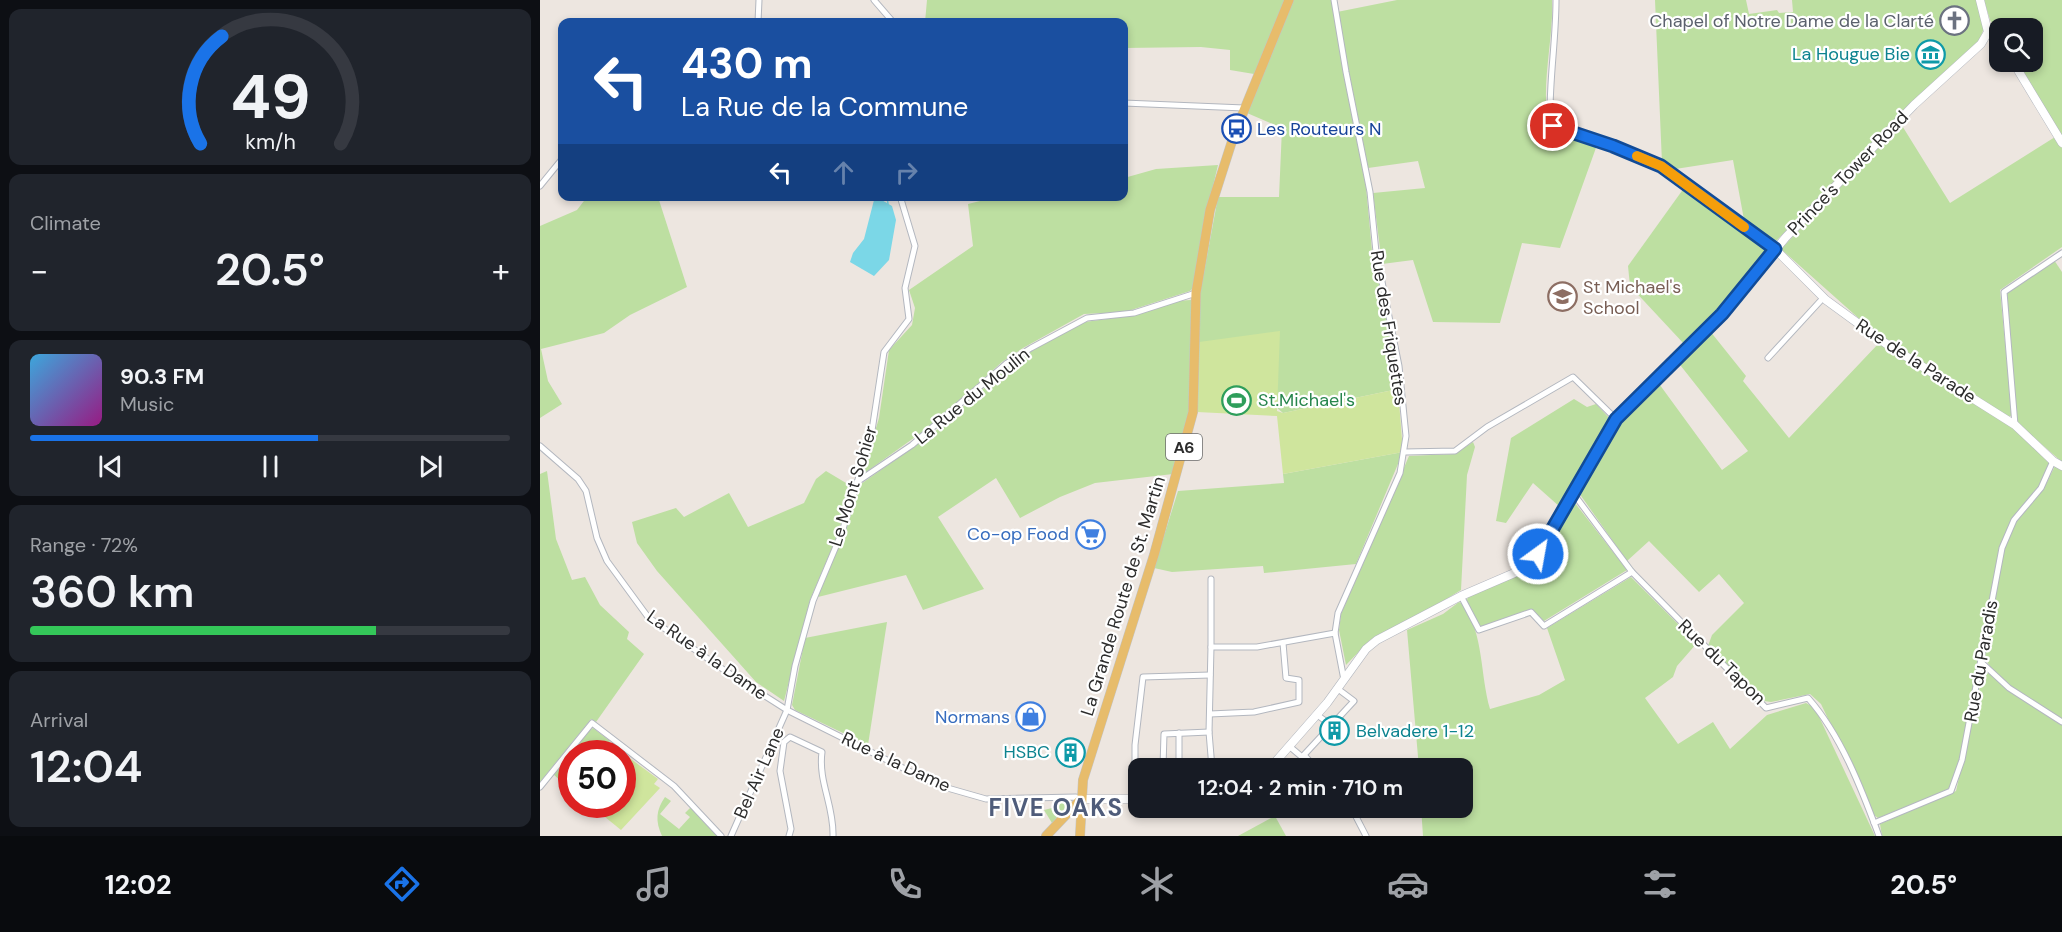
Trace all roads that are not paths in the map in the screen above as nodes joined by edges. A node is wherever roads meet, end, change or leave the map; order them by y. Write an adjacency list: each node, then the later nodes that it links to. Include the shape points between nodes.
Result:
1 (759, 0): 7 (street)
2 (874, 0): 8 (street)
3 (1289, 0): 12 (main road, A6)
4 (1334, 0): 25 (street, Rue des Friquettes, via 1399,366)
5 (1556, 0): 17 (street, via 1549,83 1551,123 1661,166)
6 (1980, 0): 9 (main road)
7 (758, 18)
8 (890, 18)
9 (1988, 32): 17 (main road, Prince's Tower Road, via 1982,44 1914,105)
10 (2019, 72): 13 (main road)
11 (1128, 103): 12 (street)
12 (1244, 108): 19 (main road, A6, via 1210,210)
13 (2062, 143)
14 (558, 164): 15 (street)
15 (540, 186)
16 (902, 201): 28 (street, Le Mont Sohier, via 915,246 905,288 909,319 884,352 871,437)
17 (1775, 249): 20 (main road, Rue de la Parade); 22 (main road, Prince's Tower Road, via 1722,314)
18 (2062, 253): 23 (street, via 2004,292)
19 (1196, 293): 28 (street, La Rue du Moulin, via 1134,313 1087,318 1031,348 1007,363 912,445); 54 (main road, La Grande Route de St. Martin / A6, via 1191,422 1083,780)
20 (1824, 297): 21 (street); 23 (main road, Rue de la Parade, via 1885,343)
21 (1768, 358)
22 (1616, 419): 25 (street, via 1573,377 1487,427 1455,451); 29 (main road, Prince's Tower Road)
23 (2015, 425): 26 (main road, Rue de la Parade)
24 (540, 446): 40 (street, La Rue à la Dame, via 586,491 597,538 608,561 648,617)
25 (1405, 452): 33 (street, Rue des Friquettes, via 1400,472 1338,613)
26 (2054, 461): 27 (main road, Rue de la Parade); 36 (street, Rue du Paradis, via 2041,488 2014,520 2001,548)
27 (2062, 466)
28 (856, 483): 40 (street, Le Mont Sohier, via 842,532 806,622)
29 (1573, 493): 30 (street, Rue du Tapon); 32 (main road, Prince's Tower Road, via 1546,541 1528,563 1504,579)
30 (1632, 572): 32 (street, via 1544,626 1531,612 1479,630); 59 (street, Rue du Tapon, via 1766,708 1808,698 1848,764)
31 (1211, 579): 35 (street)
32 (1461, 596): 38 (main road, Prince's Tower Road, via 1377,640 1366,649)
33 (1335, 633): 34 (street); 38 (street, Rue des Friquettes)
34 (1283, 643): 35 (street); 41 (street, via 1286,678 1299,680 1299,702 1254,712)
35 (1211, 647): 37 (street)
36 (1982, 663): 43 (street, via 2009,688); 59 (street, Rue du Paradis, via 1962,760 1951,791)
37 (1210, 675): 41 (street); 49 (street, via 1143,676)
38 (1344, 682): 39 (main road, Prince's Tower Road)
39 (1338, 689): 44 (street, via 1354,701); 47 (main road, Prince's Tower Road)
40 (788, 710): 54 (street, Rue à la Dame, via 937,785 986,799); 61 (street, Bel Air Lane)
41 (1210, 714): 45 (street)
42 (1320, 717): 44 (street)
43 (2062, 722)
44 (1331, 725): 48 (street)
45 (1209, 732): 46 (street); 50 (street)
46 (1179, 733): 46 (street, via 1179,767 1163,767 1164,734)
47 (1289, 746): 48 (street, via 1302,757); 51 (main road, Prince's Tower Road)
48 (1304, 754): 52 (street)
49 (1135, 758)
50 (1211, 758)
51 (1279, 758)
52 (1307, 758)
53 (540, 787): 60 (street, via 592,723 674,786)
54 (1081, 799): 55 (main road); 56 (main road); 57 (main road, A6)
55 (1128, 799)
56 (1066, 814): 57 (main road, via 1072,811); 64 (main road)
57 (1080, 818): 65 (main road, A6)
58 (1357, 818): 66 (street)
59 (1874, 823): 67 (street, Rue du Tapon)
60 (721, 836)
61 (731, 836)
62 (789, 836): 63 (street, via 780,771 784,742 790,737 822,752 822,775 834,816)
63 (832, 836)
64 (1046, 836)
65 (1080, 836)
66 (1366, 836)
67 (1879, 836)

